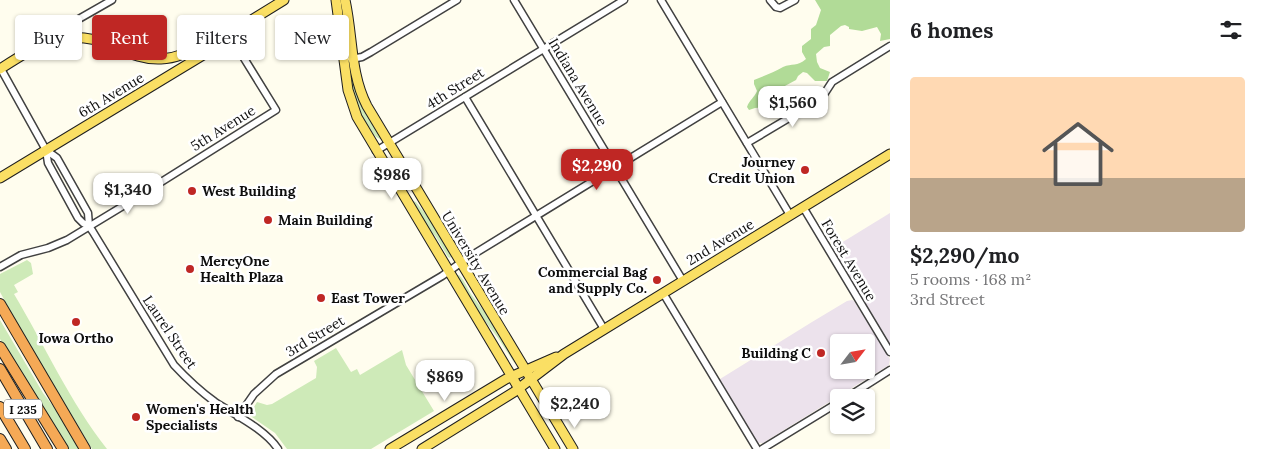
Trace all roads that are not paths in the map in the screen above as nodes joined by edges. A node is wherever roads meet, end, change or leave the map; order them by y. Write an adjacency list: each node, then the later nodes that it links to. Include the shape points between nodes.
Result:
1 (112, 0): 14 (street)
2 (284, 0): 11 (main road, 6th Avenue)
3 (336, 0): 12 (main road, University Avenue)
4 (345, 0): 13 (main road, University Avenue)
5 (457, 0): 19 (street, via 372,52)
6 (514, 0): 17 (street, Indiana Avenue)
7 (624, 0): 17 (street, 4th Street)
8 (661, 0): 27 (street)
9 (795, 0): 10 (street, via 780,8)
10 (771, 2)
11 (260, 15)
12 (339, 15)
13 (346, 15)
14 (82, 18)
15 (82, 38): 18 (main road, via 91,38 139,57 161,59)
16 (890, 46): 29 (street, via 832,82 821,99)
17 (544, 49): 26 (street, 4th Street); 33 (street, Indiana Avenue)
18 (177, 56)
19 (349, 59)
20 (15, 60): 25 (main road)
21 (195, 60): 30 (main road, 6th Avenue)
22 (245, 60): 38 (street, 5th Avenue, via 276,110)
23 (348, 60): 28 (main road, University Avenue, via 362,94)
24 (348, 60): 31 (main road, University Avenue, via 348,90 353,108)
25 (0, 69): 30 (street, Laurel Street)
26 (466, 97): 28 (street, 4th Street); 36 (street)
27 (722, 102): 29 (street); 33 (street, 3rd Street)
28 (389, 143): 31 (street, 4th Street); 39 (main road, University Avenue)
29 (747, 143): 37 (street)
30 (46, 150): 34 (main road, 6th Avenue); 38 (street, Laurel Street, via 48,163 78,218); 38 (street, Laurel Street, via 57,158 88,213)
31 (376, 150): 41 (main road, University Avenue)
32 (890, 154): 35 (main road, 2nd Avenue)
33 (615, 168): 36 (street, 3rd Street); 42 (street, Indiana Avenue)
34 (0, 178)
35 (803, 207): 37 (main road, 2nd Avenue); 47 (street, Forest Avenue)
36 (536, 215): 39 (street, 3rd Street); 45 (street)
37 (790, 215): 42 (main road, 2nd Avenue)
38 (89, 226): 40 (street, 5th Avenue, via 61,243 21,256); 58 (street, Laurel Street, via 174,365 204,394)
39 (461, 263): 41 (street, 3rd Street); 50 (main road, University Avenue)
40 (0, 267)
41 (449, 272): 52 (main road, University Avenue); 58 (street, 3rd Street, via 276,374 254,394)
42 (683, 281): 43 (main road, 2nd Avenue)
43 (662, 293): 45 (main road, 2nd Avenue); 71 (street)
44 (0, 304): 65 (highway)
45 (604, 329): 48 (main road, 2nd Avenue)
46 (0, 347): 64 (highway)
47 (890, 352)
48 (564, 354): 50 (main road, 2nd Avenue); 53 (main road, 2nd Avenue)
49 (0, 369): 63 (highway, I 235)
50 (525, 370): 52 (main road, 2nd Avenue); 53 (main road, University Avenue)
51 (890, 370): 55 (street)
52 (511, 377): 54 (main road, University Avenue); 60 (main road, 2nd Avenue)
53 (531, 380): 54 (main road, 2nd Avenue); 70 (main road, University Avenue)
54 (518, 388): 68 (main road, 2nd Avenue); 69 (main road, University Avenue)
55 (860, 389)
56 (0, 407): 62 (highway, I 235)
57 (830, 407): 72 (street)
58 (238, 417): 66 (street, Laurel Street, via 269,438)
59 (0, 439): 61 (highway)
60 (403, 442): 67 (main road, 2nd Avenue); 68 (main road)
61 (6, 449)
62 (25, 449)
63 (47, 449)
64 (63, 449)
65 (86, 449)
66 (278, 449)
67 (390, 449)
68 (422, 449)
69 (555, 449)
70 (572, 449)
71 (757, 449)
72 (762, 449)

